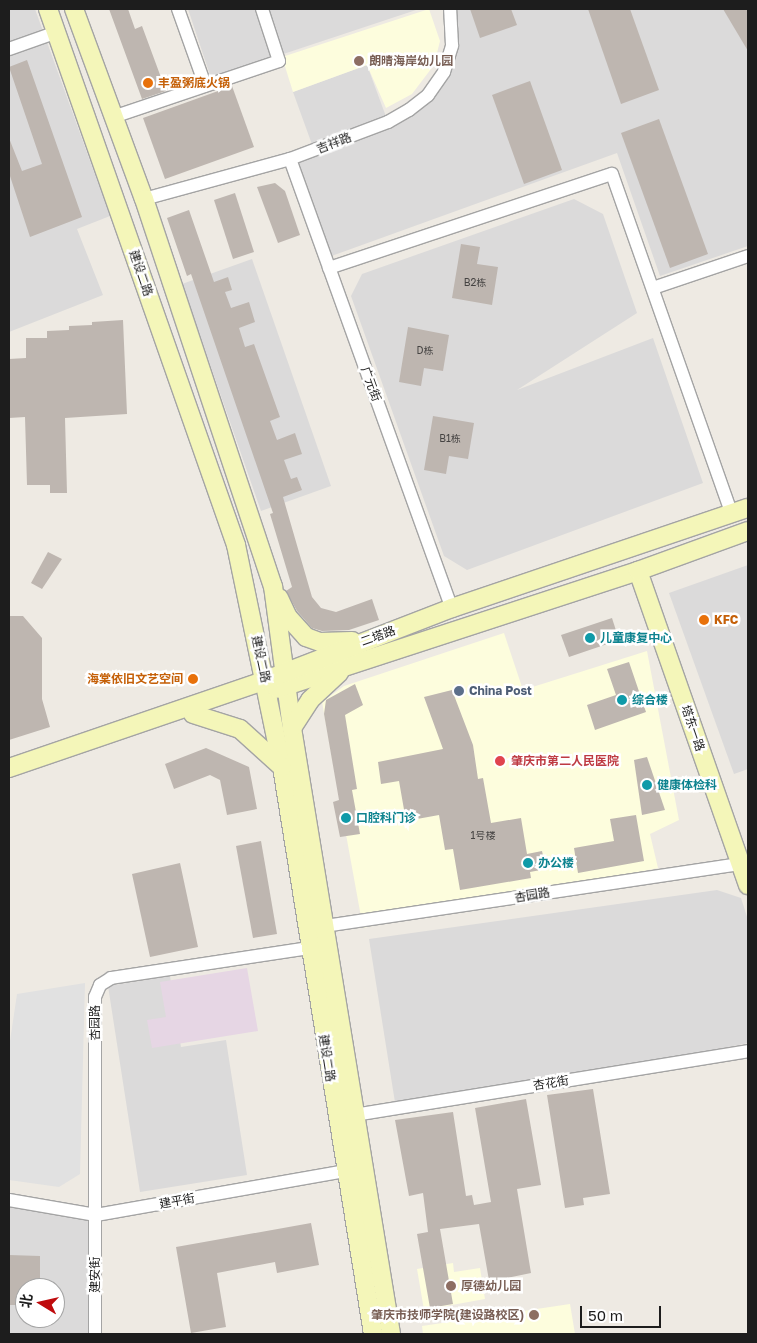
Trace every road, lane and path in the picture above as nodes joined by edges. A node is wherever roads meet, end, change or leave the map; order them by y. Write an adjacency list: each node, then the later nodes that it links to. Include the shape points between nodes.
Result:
1 (48, 9): 6 (main road, 建设二路)
2 (74, 9): 9 (main road, 建设二路)
3 (178, 9): 8 (street)
4 (262, 9): 8 (street, via 279,61)
5 (450, 9): 10 (street, 吉祥路, via 452,45 444,72 428,95 388,122)
6 (57, 32): 7 (street); 19 (main road, 建设二路)
7 (9, 49)
8 (205, 85): 9 (street)
9 (114, 117): 11 (main road, 建设二路)
10 (290, 159): 11 (street, 吉祥路); 13 (street, 广元街)
11 (144, 199): 18 (main road, 建设二路)
12 (748, 256): 14 (street)
13 (329, 268): 14 (street, via 612,174); 22 (street, 广元街)
14 (653, 288): 16 (street)
15 (748, 508): 16 (main road, 二塔路)
16 (732, 514): 22 (main road, 二塔路)
17 (748, 532): 20 (main road, 二塔路)
18 (257, 541): 19 (main road, via 244,548); 21 (main road, 建设二路)
19 (236, 545): 26 (main road, 建设二路)
20 (644, 569): 24 (main road, 二塔路); 31 (main road, 塔东一路)
21 (273, 586): 23 (main road, via 288,617 306,637 320,642); 25 (main road, 建设二路)
22 (452, 608): 23 (main road, 二塔路)
23 (364, 641): 25 (main road, 二塔路)
24 (345, 668): 25 (main road, 二塔路); 28 (main road, via 310,700)
25 (286, 678): 26 (main road); 28 (main road, 建设二路)
26 (267, 686): 27 (main road); 29 (main road, 建设二路); 30 (main road)
27 (193, 714): 29 (main road, via 240,729); 30 (main road)
28 (292, 728): 33 (main road, 建设二路)
29 (282, 767): 34 (main road, 建设二路)
30 (9, 774)
31 (746, 862): 32 (main road, 塔东一路); 33 (street, 杏园路)
32 (748, 885)
33 (325, 926): 36 (main road, 建设二路)
34 (310, 948): 37 (main road, 建设二路); 39 (street, 杏园路, via 111,978 100,985 95,997)
35 (748, 1051): 36 (street, 杏花街)
36 (354, 1115): 42 (main road, 建设二路)
37 (346, 1171): 39 (street, 建平街); 41 (main road, 建设二路)
38 (9, 1200): 39 (street, 建平街)
39 (96, 1215): 40 (street, 建安街)
40 (95, 1334)
41 (373, 1334)
42 (391, 1334)

